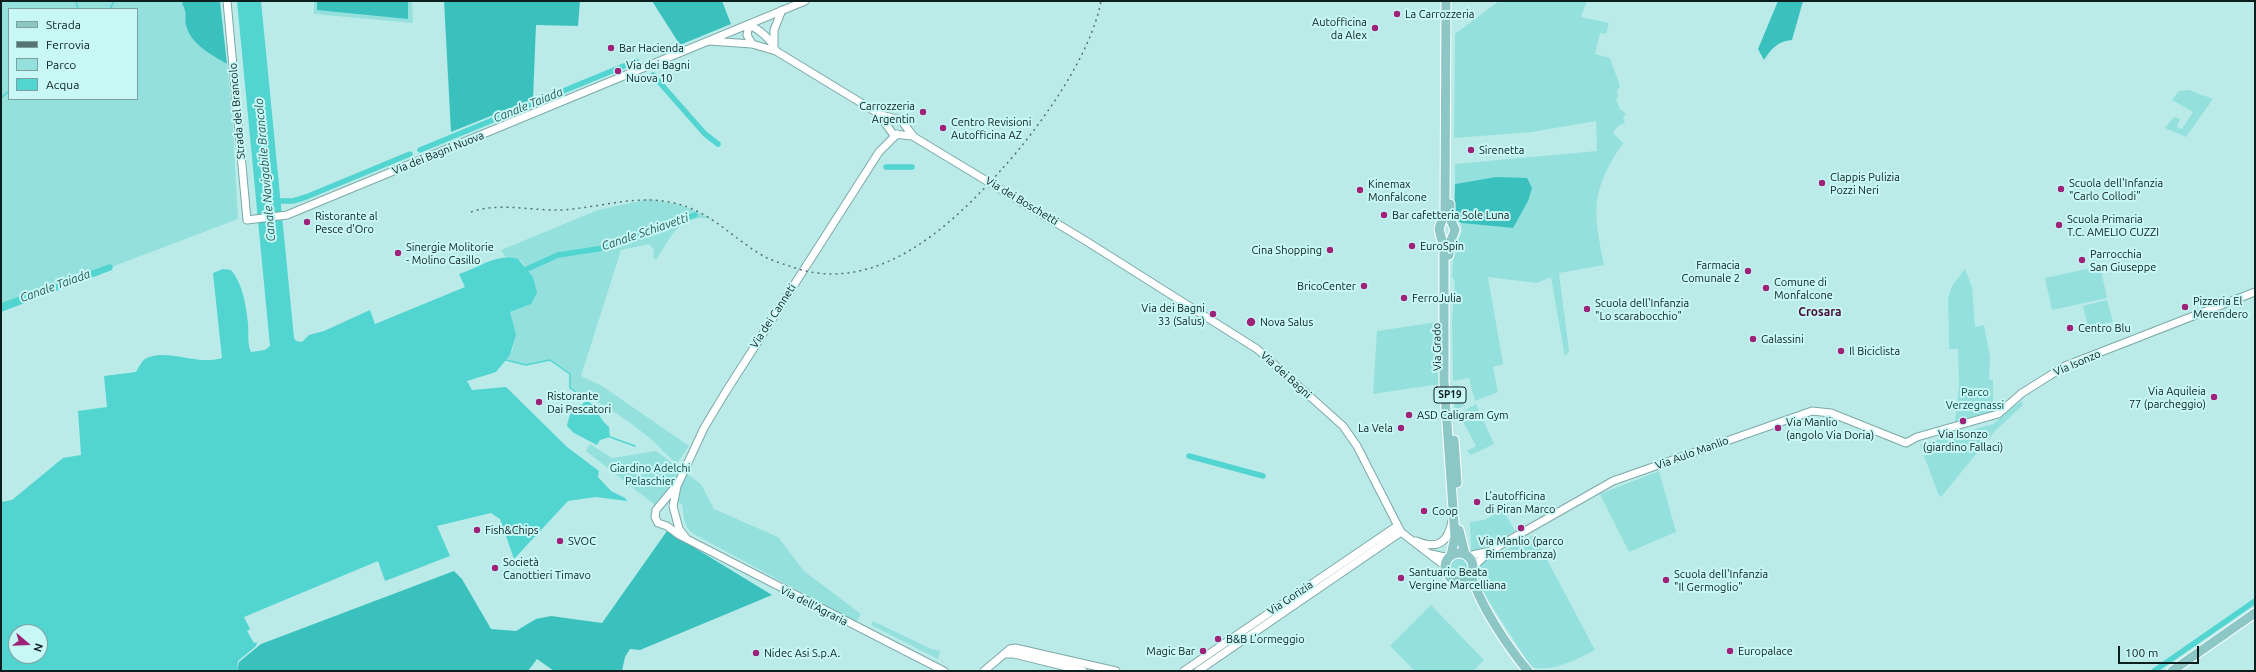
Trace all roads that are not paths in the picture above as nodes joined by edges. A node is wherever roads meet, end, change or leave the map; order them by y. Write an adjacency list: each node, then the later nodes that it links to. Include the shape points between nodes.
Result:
1 (227, 1): 15 (street, Strada del Brancolo)
2 (805, 1): 5 (street, Via dei Bagni Nuova)
3 (1446, 1): 17 (main road, Via Grado / SP19, via 1445,211)
4 (1452, 1): 16 (main road, Via Grado / SP19)
5 (782, 10): 6 (street, Via dei Bagni Nuova); 9 (street, via 774,30)
6 (748, 24): 7 (street, Via dei Bagni Nuova); 8 (street, via 747,35); 9 (street, Via dei Boschetti)
7 (709, 41): 8 (street, Via dei Boschetti); 15 (street, Via dei Bagni Nuova, via 288,215)
8 (752, 44): 9 (street, Via dei Boschetti)
9 (775, 48): 10 (street, Via dei Boschetti, via 877,113)
10 (890, 125): 11 (street, Via dei Boschetti, via 901,120); 12 (street, Via dei Boschetti); 14 (street, Via dei Canneti)
11 (904, 126): 12 (street, Via dei Canneti); 13 (street, Via dei Boschetti)
12 (898, 134): 13 (street, Via dei Boschetti); 14 (street, Via dei Canneti)
13 (914, 137): 20 (street, Via dei Boschetti)
14 (879, 152): 23 (street, Via dei Canneti, via 725,393 704,428)
15 (246, 220)
16 (1452, 223): 17 (main road); 18 (main road, Via Grado / SP19, via 1455,228)
17 (1442, 224): 19 (main road, Via Grado / SP19, via 1439,229)
18 (1453, 235): 19 (main road, via 1446,238); 32 (main road, Via Grado / SP19, via 1448,275 1449,369 1459,535)
19 (1442, 236): 26 (main road, Via Grado / SP19, via 1444,381)
20 (1130, 268): 28 (street, Via dei Bagni, via 1248,342 1343,426 1357,446)
21 (2255, 292): 22 (street, Via Isonzo, via 2065,366 2022,393 1998,414 1917,437)
22 (1906, 443): 31 (street, Via Aulo Manlio, via 1831,413 1812,411 1613,481)
23 (677, 486): 24 (street, Via dei Canneti); 25 (street, Via dei Canneti)
24 (662, 504): 25 (street); 27 (street, Via dell'Agraria, via 656,510 655,517 658,523)
25 (675, 511): 27 (street, via 672,524); 30 (street, via 679,529)
26 (1453, 514): 29 (street, via 1448,536 1440,544 1426,544); 33 (main road, Via Grado / SP19, via 1454,541)
27 (667, 526): 30 (street, Via dell'Agraria)
28 (1399, 529): 29 (street); 43 (street, Via Gorizia); 44 (street, Via Gorizia)
29 (1408, 537): 33 (street, via 1429,553)
30 (686, 538): 39 (street, Via dell'Agraria)
31 (1490, 551): 32 (street, Via Aulo Manlio); 34 (street, Via Aulo Manlio)
32 (1466, 555): 33 (main road, via 1458,553); 34 (main road)
33 (1448, 560): 35 (main road, via 1450,577)
34 (1472, 570): 35 (main road); 36 (main road)
35 (1461, 581): 36 (main road)
36 (1476, 592): 45 (main road)
37 (2255, 613): 46 (main road)
38 (1004, 654): 40 (street); 41 (street, via 1014,654); 42 (street, via 1010,649 1024,649)
39 (944, 671)
40 (984, 671)
41 (1083, 671)
42 (1116, 671)
43 (1184, 671)
44 (1198, 671)
45 (1528, 671)
46 (2172, 671)

